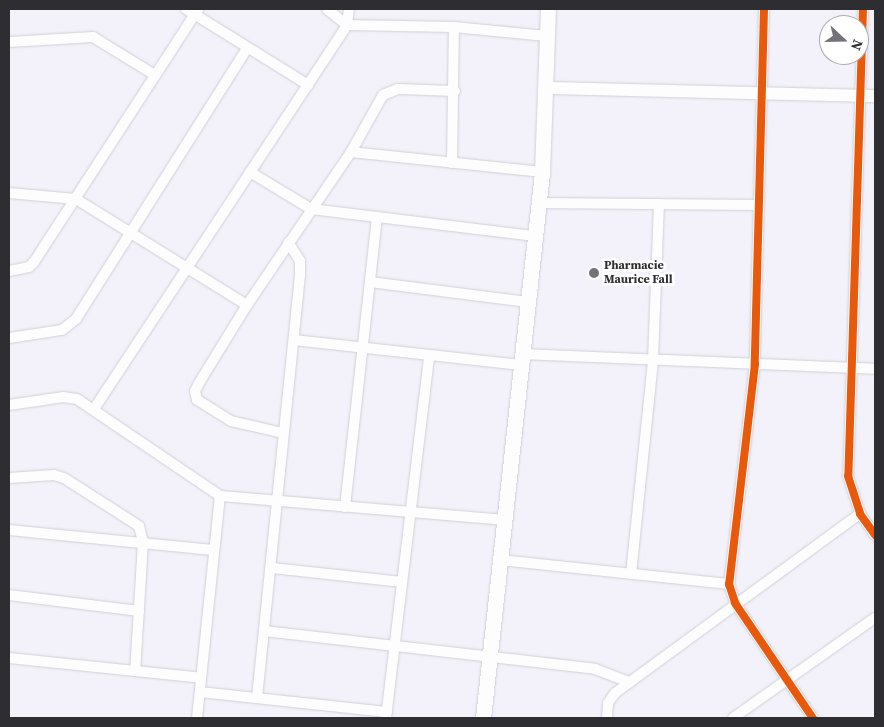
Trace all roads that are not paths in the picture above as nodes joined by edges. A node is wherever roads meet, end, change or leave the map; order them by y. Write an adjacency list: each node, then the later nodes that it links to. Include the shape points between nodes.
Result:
1 (327, 9): 7 (street)
2 (349, 9): 7 (street)
3 (548, 9): 9 (main road)
4 (764, 9): 16 (street)
5 (863, 9): 17 (street)
6 (193, 11): 11 (street); 12 (street)
7 (347, 25): 8 (street); 13 (street)
8 (454, 28): 9 (street); 15 (street)
9 (546, 36): 14 (main road)
10 (9, 42): 12 (street, via 94,37)
11 (247, 49): 13 (street); 30 (street)
12 (155, 74): 24 (street)
13 (308, 85): 21 (street)
14 (546, 88): 16 (street); 22 (main road)
15 (455, 91): 19 (street, via 390,90 383,94); 20 (street)
16 (762, 93): 17 (street); 27 (street)
17 (862, 96): 18 (street); 45 (street)
18 (875, 96)
19 (351, 152): 20 (street); 28 (street)
20 (452, 163): 22 (street)
21 (250, 172): 28 (street); 33 (street)
22 (542, 172): 25 (main road)
23 (9, 193): 24 (street)
24 (76, 199): 30 (street); 34 (street, via 34,262 29,267)
25 (538, 203): 26 (street); 31 (main road)
26 (660, 204): 27 (street); 43 (street)
27 (759, 205): 44 (street)
28 (311, 209): 29 (street); 32 (street)
29 (377, 217): 31 (street); 35 (street)
30 (128, 233): 33 (street); 38 (street, via 68,327)
31 (535, 236): 36 (main road)
32 (288, 242): 37 (street); 39 (street, via 300,261)
33 (186, 269): 37 (street); 48 (street)
34 (9, 271)
35 (370, 282): 36 (street); 40 (street)
36 (528, 302): 42 (main road)
37 (247, 304): 49 (street, via 199,383 195,391 197,400 243,426)
38 (9, 338)
39 (294, 340): 40 (street); 49 (street)
40 (362, 348): 41 (street); 53 (street)
41 (429, 356): 42 (street); 54 (street)
42 (521, 360): 43 (street); 56 (main road)
43 (653, 360): 44 (street); 63 (street)
44 (755, 364): 45 (street); 65 (street)
45 (851, 369): 46 (street); 55 (street, via 848,476)
46 (875, 369)
47 (9, 405): 48 (street, via 70,397)
48 (94, 410): 51 (street)
49 (283, 433): 52 (street)
50 (9, 478): 59 (street, via 54,475 64,478 136,522)
51 (220, 496): 52 (street); 60 (street)
52 (278, 501): 53 (street); 62 (street)
53 (344, 507): 54 (street)
54 (410, 512): 56 (street); 64 (street)
55 (860, 514): 58 (street); 67 (street)
56 (504, 520): 61 (main road)
57 (9, 530): 59 (street)
58 (875, 535)
59 (144, 542): 60 (street); 68 (street)
60 (213, 550): 75 (street)
61 (500, 560): 63 (street); 73 (main road)
62 (272, 568): 64 (street); 70 (street)
63 (631, 574): 65 (street)
64 (402, 582): 71 (street)
65 (729, 584): 67 (street)
66 (9, 595): 68 (street)
67 (735, 603): 76 (street); 77 (street)
68 (139, 611): 74 (street)
69 (875, 618): 76 (street)
70 (264, 631): 71 (street); 79 (street)
71 (394, 646): 73 (street); 80 (street)
72 (9, 658): 74 (street)
73 (489, 658): 77 (street, via 605,671); 82 (main road)
74 (135, 671): 75 (street)
75 (201, 678): 78 (street)
76 (786, 680): 84 (street); 85 (street)
77 (630, 682): 83 (street, via 611,697)
78 (200, 692): 79 (street); 81 (street)
79 (257, 698): 80 (street)
80 (386, 715)
81 (197, 718)
82 (483, 718)
83 (606, 718)
84 (733, 718)
85 (812, 718)

